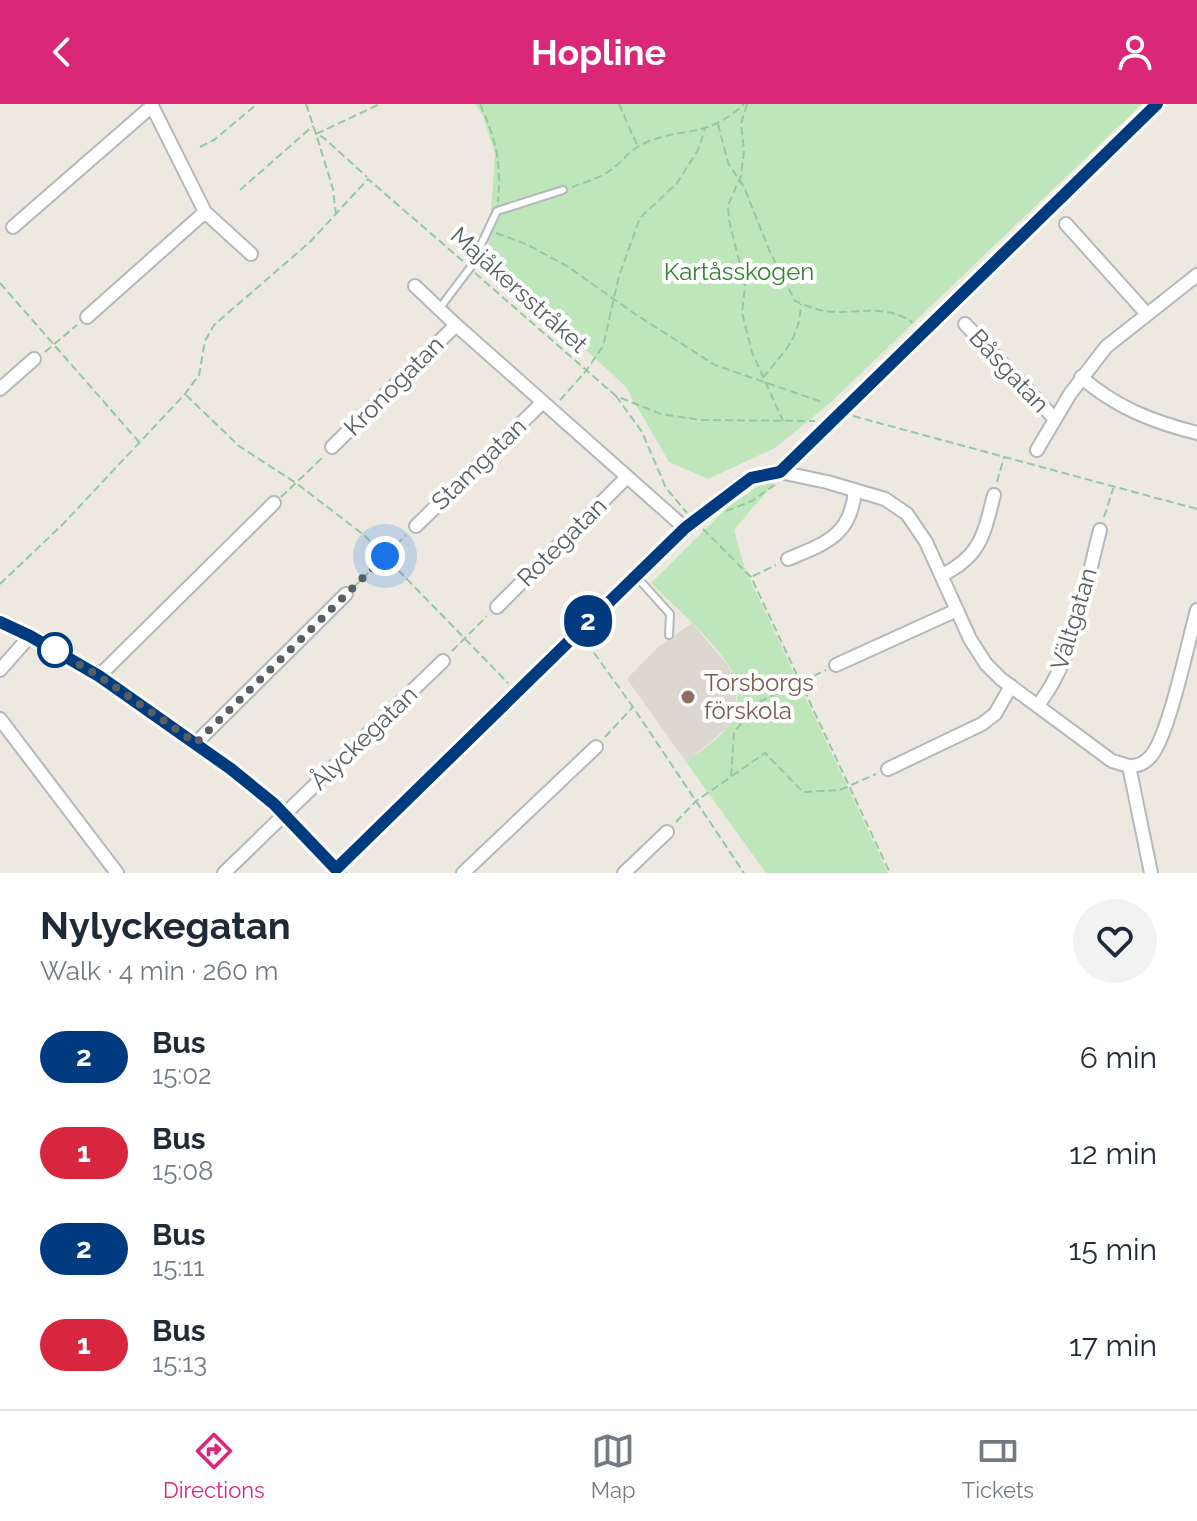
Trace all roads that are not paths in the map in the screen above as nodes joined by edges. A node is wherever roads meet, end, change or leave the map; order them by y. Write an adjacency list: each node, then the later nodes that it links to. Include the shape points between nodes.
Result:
1 (1157, 104): 23 (street)
2 (152, 105): 4 (street); 6 (street)
3 (563, 190): 10 (lane, via 497,211 470,268)
4 (205, 212): 7 (street); 12 (street)
5 (1066, 224): 11 (street)
6 (13, 227)
7 (251, 254)
8 (1194, 282): 11 (street, Båsgatan)
9 (415, 286): 10 (street)
10 (439, 309): 14 (street)
11 (1146, 313): 16 (street, Båsgatan)
12 (87, 317)
13 (965, 324): 19 (street, Båsgatan)
14 (456, 325): 18 (street); 21 (street, Kronogatan)
15 (34, 359): 17 (street)
16 (1081, 377): 19 (street, Båsgatan); 20 (street, via 1131,411)
17 (0, 389)
18 (547, 406): 24 (street); 29 (street, Stamgatan)
19 (1054, 418): 22 (street, Båsgatan)
20 (1197, 433)
21 (332, 447)
22 (1037, 450)
23 (783, 473): 25 (street); 28 (street, via 751,478)
24 (627, 477): 28 (street); 35 (street, Rotegatan)
25 (855, 490): 31 (street, via 844,528 831,540); 33 (street, via 885,499 907,514)
26 (994, 495): 33 (street, via 976,549)
27 (274, 503): 44 (street)
28 (689, 524): 32 (street)
29 (416, 526)
30 (1100, 530): 46 (street, Vältgatan, via 1065,657)
31 (788, 559)
32 (635, 575): 39 (lane, via 670,614); 54 (street)
33 (942, 575): 36 (street)
34 (346, 594): 48 (street)
35 (497, 607)
36 (957, 610): 42 (street); 45 (street, via 978,653)
37 (1197, 610): 50 (street, via 1157,745 1141,764)
38 (0, 622): 40 (street)
39 (669, 635)
40 (30, 636): 43 (street); 44 (street)
41 (443, 661): 52 (street, Ålyckegatan)
42 (836, 665)
43 (0, 670)
44 (99, 676): 48 (street)
45 (1011, 686): 46 (street); 51 (street, via 995,714 982,724)
46 (1038, 705): 50 (street, via 1112,761)
47 (0, 719): 55 (street)
48 (196, 743): 52 (street)
49 (596, 747): 57 (street)
50 (1129, 766): 59 (street)
51 (888, 769)
52 (285, 815): 54 (street); 56 (street, Ålyckegatan)
53 (667, 832): 58 (street)
54 (338, 871)
55 (117, 873)
56 (224, 873)
57 (463, 873)
58 (624, 873)
59 (1151, 873)

